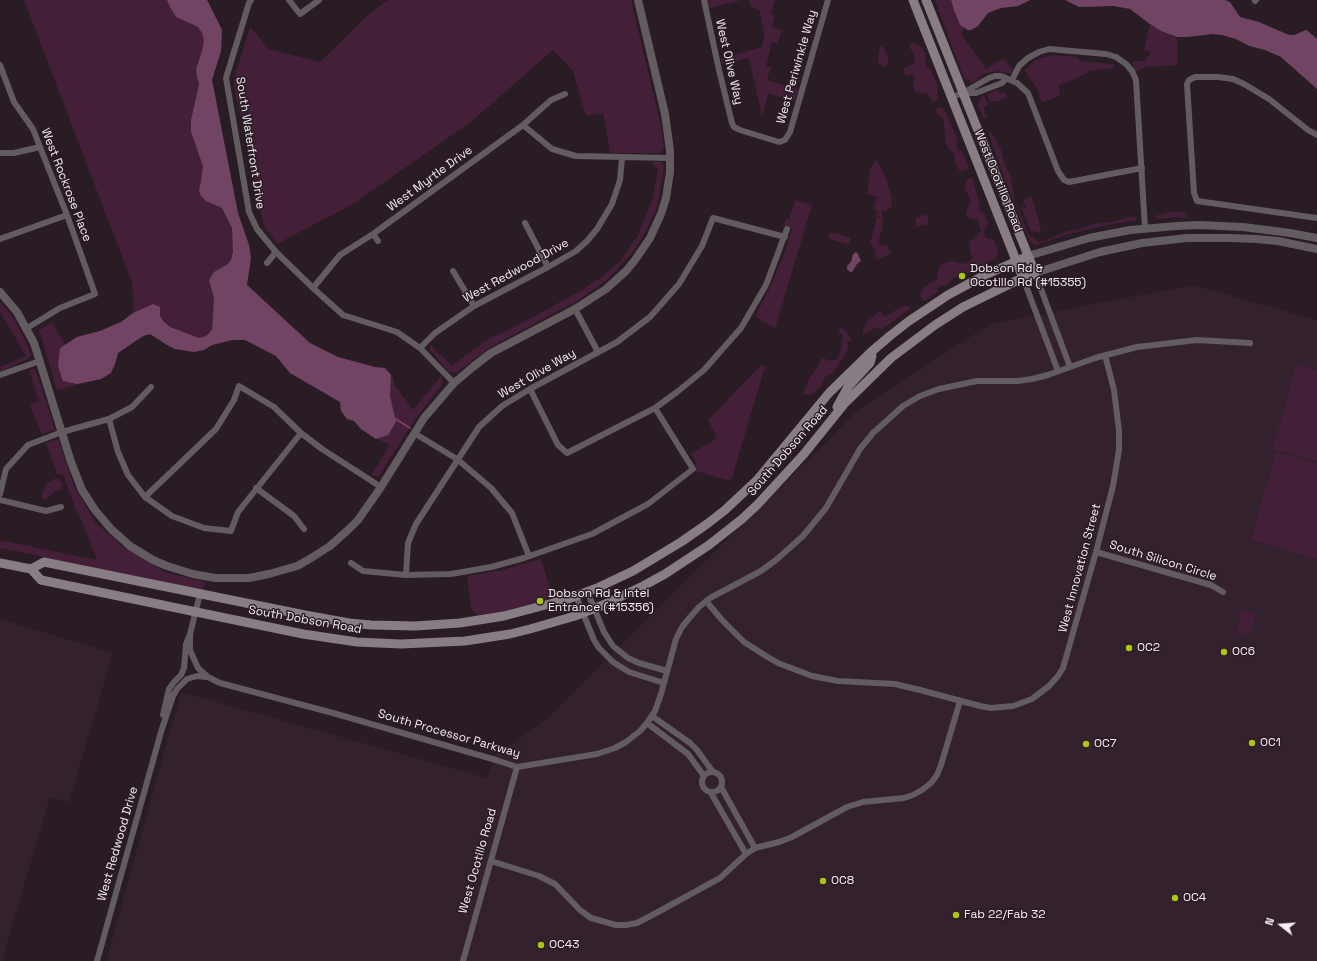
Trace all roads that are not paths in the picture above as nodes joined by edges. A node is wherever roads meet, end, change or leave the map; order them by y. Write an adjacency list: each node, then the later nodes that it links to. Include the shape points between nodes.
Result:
1 (252, 0): 35 (street, South Waterfront Drive, via 226,78 249,212 257,229)
2 (288, 0): 3 (street, via 300,14)
3 (319, 0)
4 (638, 0): 22 (street, via 665,114)
5 (704, 0): 18 (street, West Olive Way, via 732,124 740,130 779,142)
6 (828, 0): 18 (street, West Periwinkle Way, via 790,132)
7 (913, 0): 15 (main road, West Ocotillo Road)
8 (926, 0): 13 (main road, West Ocotillo Road)
9 (0, 65): 19 (street, West Rockrose Place, via 14,102 33,130)
10 (988, 78): 11 (street, via 1001,76); 12 (street); 13 (street)
11 (1009, 79): 12 (street); 23 (street, via 1028,93 1058,171 1064,180 1069,182); 23 (street, via 1028,58 1049,49 1116,57 1126,64 1136,80)
12 (993, 87): 13 (street, via 976,93)
13 (963, 93): 15 (street); 36 (main road, West Ocotillo Road)
14 (565, 94): 16 (street, West Myrtle Drive, via 551,100)
15 (952, 97): 37 (main road, West Ocotillo Road)
16 (523, 125): 21 (street, via 552,149 576,156); 29 (street, West Myrtle Drive)
17 (1317, 135): 25 (street, via 1269,99 1244,84 1218,77 1195,77 1189,80 1187,90 1194,193 1197,201)
18 (785, 140)
19 (40, 147): 20 (street, via 14,153); 24 (street, West Rockrose Place)
20 (0, 153)
21 (622, 158): 22 (street); 39 (street, West Redwood Drive, via 617,191 597,230 576,251)
22 (670, 158): 46 (street, via 666,198 650,238 635,260 616,280)
23 (1142, 168): 27 (street)
24 (67, 215): 32 (street); 47 (street, West Rockrose Place, via 95,294 60,308)
25 (1317, 218)
26 (525, 224): 39 (street)
27 (1146, 228): 31 (street, South Dobson Road, via 1223,226); 36 (street, South Dobson Road, via 1089,238)
28 (788, 229): 30 (street)
29 (373, 234): 33 (street); 43 (street, West Myrtle Drive, via 340,255)
30 (785, 237): 50 (street, West Olive Way, via 713,218 702,246 679,284 650,317 617,342); 60 (street, via 766,285 741,328 704,370)
31 (1317, 238)
32 (0, 239)
33 (378, 241)
34 (1317, 249): 41 (street, South Dobson Road, via 1256,239 1187,238 1142,243 1100,252)
35 (276, 252): 38 (street); 43 (street, South Waterfront Drive)
36 (1028, 256): 37 (main road, South Dobson Road); 41 (main road, West Ocotillo Road)
37 (1017, 261): 42 (main road, West Ocotillo Road); 51 (main road, South Dobson Road, via 948,295 909,321)
38 (267, 263)
39 (548, 267): 45 (street, West Redwood Drive)
40 (453, 271): 45 (street)
41 (1035, 273): 42 (main road, South Dobson Road); 54 (street, West Ocotillo Road)
42 (1022, 278): 55 (street, West Ocotillo Road); 62 (main road, South Dobson Road, via 935,324 891,358)
43 (313, 288): 49 (street, South Waterfront Drive, via 343,315 398,332)
44 (0, 292): 47 (street)
45 (474, 306): 49 (street, West Redwood Drive, via 435,333)
46 (575, 309): 50 (street); 57 (street, via 491,354)
47 (27, 328): 53 (street)
48 (1250, 343): 52 (street, South Processor Parkway, via 1197,340 1137,347)
49 (420, 348): 57 (street, South Waterfront Drive)
50 (598, 352): 59 (street, West Olive Way)
51 (871, 352): 62 (main road, via 870,363 848,387); 80 (main road, South Dobson Road, via 829,393 757,480 725,510 661,555)
52 (1105, 355): 54 (street, South Processor Parkway); 74 (street, West Innovation Street, via 1114,390 1119,450 1113,486)
53 (40, 361): 56 (street); 63 (street)
54 (1070, 367): 55 (street, South Processor Parkway)
55 (1058, 371): 84 (street, South Processor Parkway, via 1032,379 985,380 939,388 903,406 869,438 826,508 803,536 761,571)
56 (0, 375)
57 (454, 382): 65 (street, via 431,408)
58 (151, 387): 61 (street, via 132,408)
59 (530, 389): 60 (street, via 558,445 567,453); 66 (street, West Olive Way, via 502,406 479,427)
60 (655, 408): 75 (street, via 693,469 634,512 592,534)
61 (109, 419): 63 (street); 70 (street, via 118,452 128,475)
62 (830, 420): 85 (main road, South Dobson Road, via 775,487 709,545 665,574)
63 (62, 432): 67 (street, via 82,490 111,529 130,546 153,560 181,571 204,576 249,578 297,566 330,546 349,529); 69 (street, via 28,445 6,469)
64 (301, 433): 67 (street); 68 (street); 70 (street, via 274,407 239,386 234,400 216,429)
65 (414, 433): 66 (street); 67 (street)
66 (457, 459): 75 (street, via 491,488 512,514); 79 (street, West Olive Way, via 416,524 408,543)
67 (381, 487)
68 (256, 488): 70 (street, via 238,512 231,531 204,528 172,516); 73 (street, via 294,516)
69 (0, 494)
70 (145, 497)
71 (0, 500): 72 (street, via 46,511)
72 (61, 507)
73 (304, 529)
74 (1096, 552): 81 (street, South Silicon Circle, via 1211,585); 92 (street, West Innovation Street, via 1063,668 1050,686 1032,700 1013,706 991,708)
75 (529, 556): 79 (street, via 491,567 451,574)
76 (0, 563): 78 (main road, South Dobson Road)
77 (351, 564): 79 (street, via 363,571)
78 (31, 569): 82 (main road, South Dobson Road, via 44,562); 86 (main road, South Dobson Road, via 41,580)
79 (406, 575)
80 (587, 592): 83 (main road, South Dobson Road); 85 (street)
81 (1223, 592)
82 (200, 594): 83 (main road, South Dobson Road, via 349,623 415,626 460,623 504,616); 86 (street, West Redwood Drive)
83 (576, 596): 87 (street)
84 (706, 601): 89 (street, South Processor Parkway, via 682,627); 92 (street, West Innovation Street, via 744,642 791,668 812,676 838,681 908,686)
85 (594, 608): 87 (main road, South Dobson Road); 89 (street, via 604,632 620,653 639,663)
86 (196, 611): 87 (main road, South Dobson Road, via 334,639 401,644 487,638 530,629); 88 (street, West Redwood Drive)
87 (583, 613): 91 (street, via 594,640 612,662 629,672)
88 (190, 634): 90 (street, via 193,658); 95 (street, West Redwood Drive, via 185,650 183,672 171,684 167,694)
89 (667, 671): 91 (street, South Processor Parkway)
90 (208, 678): 95 (street, West Redwood Drive, via 194,676 181,684 173,696); 96 (street, South Processor Parkway)
91 (664, 683): 93 (street, South Processor Parkway)
92 (960, 701): 101 (street, via 941,766 934,779 922,790 904,798 847,806 792,837)
93 (652, 716): 94 (street, South Processor Parkway); 97 (street, via 690,743)
94 (647, 723): 96 (street, South Processor Parkway, via 626,742 615,748 597,754); 98 (street, via 688,754)
95 (161, 732): 104 (street, West Redwood Drive)
96 (517, 767): 103 (street, West Ocotillo Road)
97 (713, 772): 98 (street); 99 (street, via 722,777)
98 (704, 776): 100 (street, via 703,787)
99 (722, 787): 100 (street); 101 (street)
100 (711, 793): 102 (street)
101 (755, 848): 102 (street)
102 (746, 854): 103 (street, via 720,878 702,888 637,923 616,926 591,918 555,884 539,876)
103 (491, 861): 105 (street, West Ocotillo Road)
104 (97, 961)
105 (463, 961)

